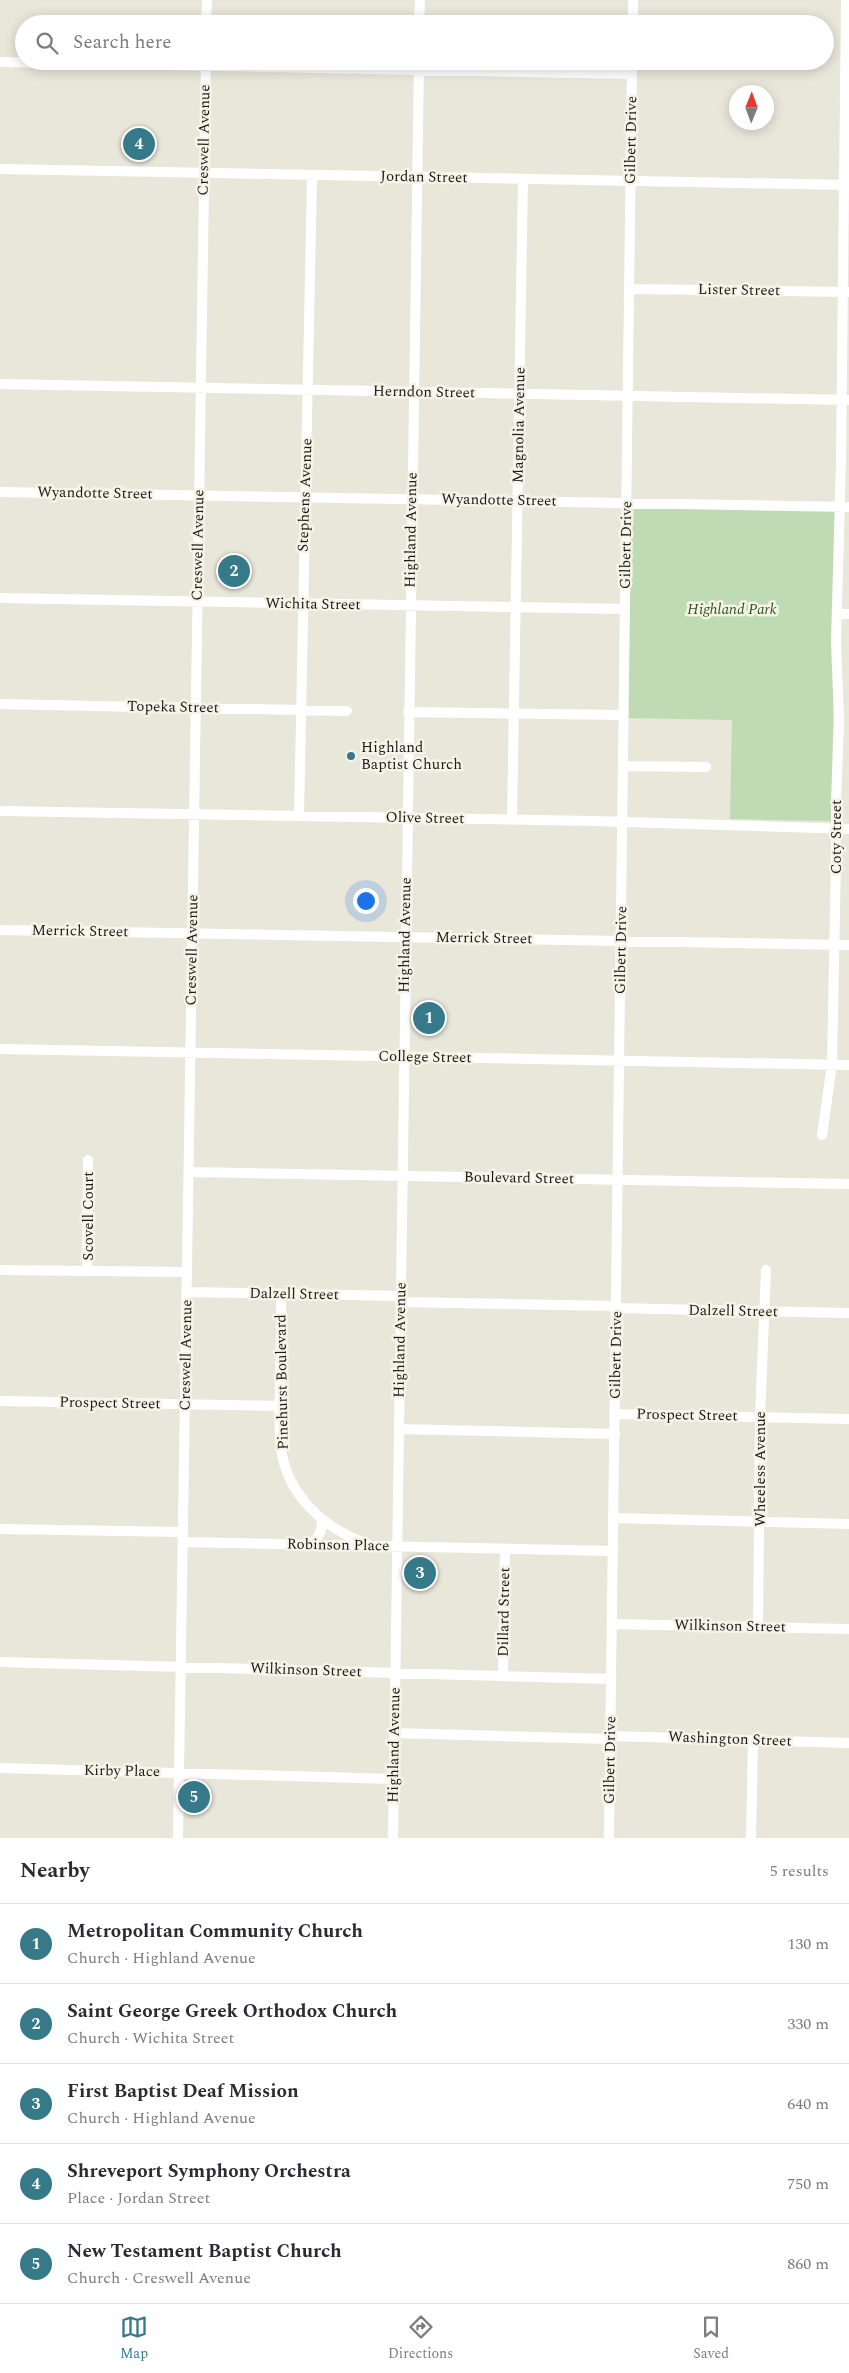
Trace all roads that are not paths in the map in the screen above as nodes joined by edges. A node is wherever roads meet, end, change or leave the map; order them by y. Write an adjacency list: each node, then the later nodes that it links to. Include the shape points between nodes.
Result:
1 (206, 0): 5 (street)
2 (420, 0): 6 (street)
3 (633, 0): 7 (street)
4 (846, 0): 15 (street, Coty Street)
5 (206, 15)
6 (420, 15)
7 (633, 15)
8 (0, 62): 9 (street)
9 (15, 62)
10 (206, 70): 17 (street, Creswell Avenue)
11 (419, 70): 19 (street, Highland Avenue)
12 (526, 70): 14 (street)
13 (632, 70): 14 (street, Gilbert Drive)
14 (632, 74): 21 (street, Gilbert Drive)
15 (847, 77): 22 (street, Coty Street)
16 (0, 169): 17 (street, Jordan Street)
17 (204, 172): 18 (street, Jordan Street); 26 (street, Creswell Avenue)
18 (312, 175): 19 (street, Jordan Street); 27 (street, Stephens Avenue)
19 (417, 177): 20 (street, Jordan Street); 28 (street, Highland Avenue)
20 (523, 179): 21 (street, Jordan Street); 29 (street, Magnolia Avenue)
21 (630, 181): 22 (street, Jordan Street); 23 (street, Gilbert Drive)
22 (846, 185): 24 (street, Coty Street)
23 (629, 289): 24 (street, Lister Street); 30 (street, Gilbert Drive)
24 (846, 292): 31 (street, Coty Street)
25 (0, 384): 26 (street, Herndon Street)
26 (201, 388): 27 (street, Herndon Street); 33 (street, Creswell Avenue)
27 (308, 390): 28 (street, Herndon Street); 34 (street, Stephens Avenue)
28 (414, 392): 29 (street, Herndon Street); 35 (street, Highland Avenue)
29 (520, 394): 30 (street, Herndon Street); 36 (street, Magnolia Avenue)
30 (628, 396): 31 (street, Herndon Street); 37 (street, Gilbert Drive)
31 (845, 400): 38 (street, Coty Street)
32 (0, 492): 33 (street, Wyandotte Street)
33 (199, 495): 34 (street, Wyandotte Street); 40 (street, Creswell Avenue)
34 (305, 497): 35 (street, Wyandotte Street); 41 (street, Stephens Avenue)
35 (412, 499): 36 (street, Wyandotte Street); 42 (street, Highland Avenue)
36 (518, 500): 37 (street, Wyandotte Street); 43 (street, Magnolia Avenue)
37 (626, 502): 38 (street, Wyandotte Street); 44 (street, Gilbert Drive)
38 (844, 507): 45 (street, Coty Street)
39 (0, 598): 40 (street, Wichita Street)
40 (197, 602): 41 (street, Wichita Street); 48 (street, Creswell Avenue)
41 (303, 603): 42 (street, Wichita Street); 49 (street, Stephens Avenue)
42 (410, 606): 43 (street, Wichita Street); 51 (street, Highland Avenue)
43 (516, 607): 44 (street, Wichita Street); 52 (street, Magnolia Avenue)
44 (625, 609): 53 (street, Gilbert Drive)
45 (836, 614): 46 (street); 54 (street, Coty Street, via 836,663)
46 (849, 614)
47 (0, 704): 48 (street, Topeka Street)
48 (195, 708): 49 (street, Topeka Street); 58 (street, Creswell Avenue)
49 (301, 710): 50 (street, Topeka Street); 59 (street, Stephens Avenue)
50 (346, 711)
51 (408, 712): 52 (street); 60 (street, Highland Avenue)
52 (515, 714): 53 (street); 61 (street, Magnolia Avenue)
53 (624, 715): 55 (street, Gilbert Drive)
54 (844, 721): 63 (street, Coty Street)
55 (623, 766): 56 (street); 62 (street, Gilbert Drive)
56 (706, 767)
57 (0, 811): 58 (street, Olive Street)
58 (194, 814): 59 (street, Olive Street); 66 (street, Creswell Avenue)
59 (299, 816): 60 (street, Olive Street)
60 (406, 818): 61 (street, Olive Street); 67 (street, Highland Avenue)
61 (512, 820): 62 (street, Olive Street)
62 (622, 823): 63 (street, Olive Street); 68 (street, Gilbert Drive)
63 (836, 829): 64 (street, Olive Street); 69 (street, Coty Street)
64 (849, 829)
65 (0, 930): 66 (street, Merrick Street)
66 (192, 933): 67 (street, Merrick Street); 72 (street, Creswell Avenue)
67 (405, 937): 68 (street, Merrick Street); 73 (street, Highland Avenue)
68 (621, 941): 69 (street, Merrick Street); 74 (street, Gilbert Drive)
69 (834, 945): 70 (street, Merrick Street); 75 (street, Coty Street)
70 (849, 945)
71 (0, 1049): 72 (street, College Street)
72 (190, 1053): 73 (street, College Street); 79 (street, Creswell Avenue)
73 (403, 1056): 74 (street, College Street); 80 (street, Highland Avenue)
74 (619, 1060): 75 (street, College Street); 81 (street, Gilbert Drive)
75 (832, 1064): 76 (street, College Street); 77 (street, Coty Street)
76 (849, 1065)
77 (822, 1135)
78 (88, 1160): 85 (street, Scovell Court)
79 (189, 1172): 80 (street, Boulevard Street); 86 (street, Creswell Avenue)
80 (402, 1176): 81 (street, Boulevard Street); 89 (street, Highland Avenue)
81 (617, 1180): 82 (street, Boulevard Street); 90 (street, Gilbert Drive)
82 (849, 1184)
83 (0, 1270): 85 (street)
84 (766, 1270): 91 (street, Wheeless Avenue)
85 (87, 1271): 86 (street)
86 (187, 1272): 87 (street, Creswell Avenue)
87 (186, 1292): 88 (street, Dalzell Street); 94 (street, Creswell Avenue)
88 (281, 1294): 89 (street, Dalzell Street); 95 (street, Pinehurst Boulevard)
89 (400, 1299): 90 (street, Dalzell Street); 99 (street, Highland Avenue)
90 (616, 1307): 91 (street, Dalzell Street); 96 (street, Gilbert Drive)
91 (762, 1311): 92 (street, Dalzell Street); 97 (street, Wheeless Avenue)
92 (849, 1313)
93 (0, 1401): 94 (street, Prospect Street)
94 (185, 1404): 95 (street, Prospect Street); 106 (street, Creswell Avenue)
95 (280, 1406): 102 (street, Pinehurst Boulevard, via 280,1439 286,1468 302,1499)
96 (615, 1414): 97 (street, Prospect Street); 100 (street, Gilbert Drive)
97 (760, 1417): 98 (street, Prospect Street); 103 (street, Wheeless Avenue)
98 (849, 1419)
99 (398, 1429): 100 (street); 109 (street, Highland Avenue)
100 (615, 1434): 101 (street, Gilbert Drive)
101 (613, 1518): 103 (street); 111 (street, Gilbert Drive)
102 (322, 1520): 107 (street, via 318,1538); 108 (street, Pinehurst Boulevard, via 346,1535)
103 (760, 1522): 104 (street); 113 (street, Wheeless Avenue)
104 (849, 1524)
105 (0, 1529): 106 (street, Robinson Place)
106 (183, 1537): 107 (street, Robinson Place); 116 (street, Creswell Avenue)
107 (311, 1544): 108 (street, Robinson Place)
108 (374, 1546): 109 (street, Robinson Place)
109 (397, 1547): 110 (street, Robinson Place); 117 (street, Highland Avenue)
110 (505, 1549): 111 (street, Robinson Place); 118 (street, Dillard Street)
111 (613, 1551): 112 (street, Gilbert Drive)
112 (612, 1624): 113 (street, Wilkinson Street); 119 (street, Gilbert Drive)
113 (758, 1627): 114 (street, Wilkinson Street)
114 (849, 1629)
115 (0, 1662): 116 (street, Wilkinson Street)
116 (181, 1667): 117 (street, Wilkinson Street); 125 (street, Creswell Avenue)
117 (395, 1672): 118 (street, Wilkinson Street); 120 (street, Highland Avenue)
118 (503, 1676): 119 (street, Wilkinson Street)
119 (611, 1679): 121 (street, Gilbert Drive)
120 (394, 1732): 121 (street, Washington Street); 126 (street, Highland Avenue)
121 (610, 1737): 122 (street, Washington Street); 129 (street, Gilbert Drive)
122 (753, 1740): 123 (street, Washington Street); 130 (street)
123 (849, 1743)
124 (0, 1768): 125 (street, Kirby Place)
125 (179, 1773): 126 (street, Kirby Place); 127 (street, Creswell Avenue)
126 (394, 1779): 128 (street, Highland Avenue)
127 (178, 1838)
128 (393, 1838)
129 (609, 1838)
130 (751, 1838)

